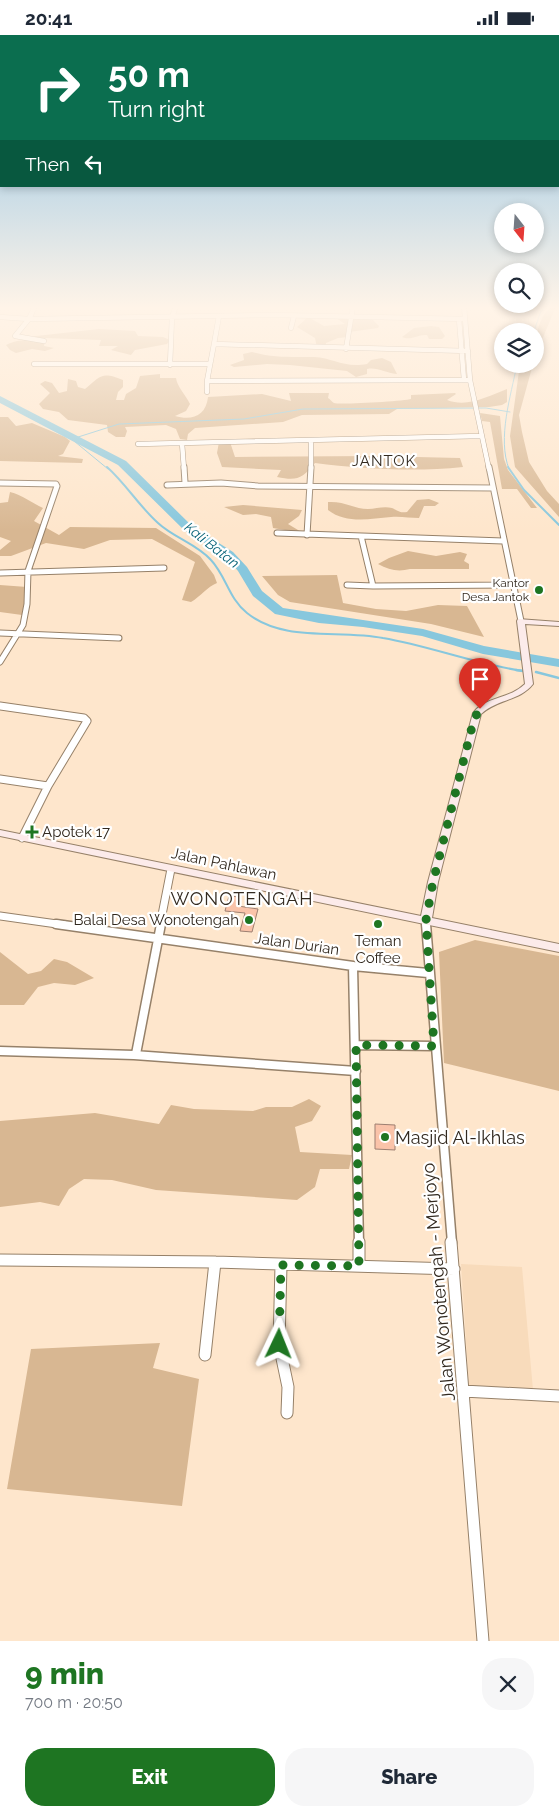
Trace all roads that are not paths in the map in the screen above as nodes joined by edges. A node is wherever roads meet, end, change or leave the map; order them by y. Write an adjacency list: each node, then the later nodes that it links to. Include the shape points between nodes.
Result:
1 (470, 380): 5 (street)
2 (207, 381): 3 (street); 4 (street)
3 (221, 381)
4 (207, 391)
5 (481, 436): 6 (street); 13 (street)
6 (311, 440): 7 (street); 12 (street)
7 (182, 443): 8 (street); 10 (street)
8 (138, 444)
9 (0, 483): 19 (street, via 48,482 57,486)
10 (185, 483): 11 (street); 12 (street)
11 (167, 485)
12 (311, 486): 13 (street); 15 (street)
13 (493, 488): 17 (street)
14 (277, 533): 15 (street)
15 (307, 535): 16 (street)
16 (362, 536): 17 (street); 23 (street)
17 (503, 541): 22 (street)
18 (164, 568): 19 (street)
19 (28, 571): 20 (street); 27 (street, via 26,615)
20 (0, 573)
21 (347, 585): 23 (street)
22 (513, 585): 23 (street); 24 (street)
23 (373, 586)
24 (521, 621): 25 (street); 37 (street, via 530,677 527,687 480,709 474,719)
25 (559, 624)
26 (0, 633): 27 (street)
27 (19, 634): 28 (street); 29 (street)
28 (119, 638)
29 (0, 662)
30 (0, 706): 32 (street, via 86,720)
31 (0, 779): 32 (street)
32 (48, 786): 34 (street)
33 (0, 833): 34 (street, Jalan Pahlawan)
34 (22, 838): 35 (street, Jalan Pahlawan)
35 (171, 869): 37 (street, Jalan Pahlawan); 38 (street)
36 (0, 916): 38 (street, Jalan Durian)
37 (426, 920): 39 (street, Jalan Pahlawan); 41 (street, Jalan Wonotengah - Merjoyo)
38 (158, 937): 40 (street, Jalan Durian); 45 (street)
39 (559, 948)
40 (353, 965): 41 (street); 42 (street, Jalan Durian)
41 (428, 973): 43 (street, Jalan Wonotengah - Merjoyo)
42 (356, 1045): 43 (street); 46 (street, Jalan Durian)
43 (434, 1046): 51 (street, Jalan Wonotengah - Merjoyo)
44 (0, 1051): 45 (street)
45 (136, 1054): 46 (street)
46 (356, 1071): 50 (street, Jalan Durian)
47 (0, 1260): 48 (street)
48 (215, 1262): 49 (street); 52 (street)
49 (281, 1265): 50 (street); 55 (street, via 279,1344 288,1387)
50 (359, 1266): 51 (street)
51 (454, 1269): 53 (street, Jalan Wonotengah - Merjoyo)
52 (205, 1355)
53 (464, 1391): 54 (street); 56 (street, Jalan Wonotengah - Merjoyo)
54 (559, 1396)
55 (287, 1413)
56 (483, 1641)

